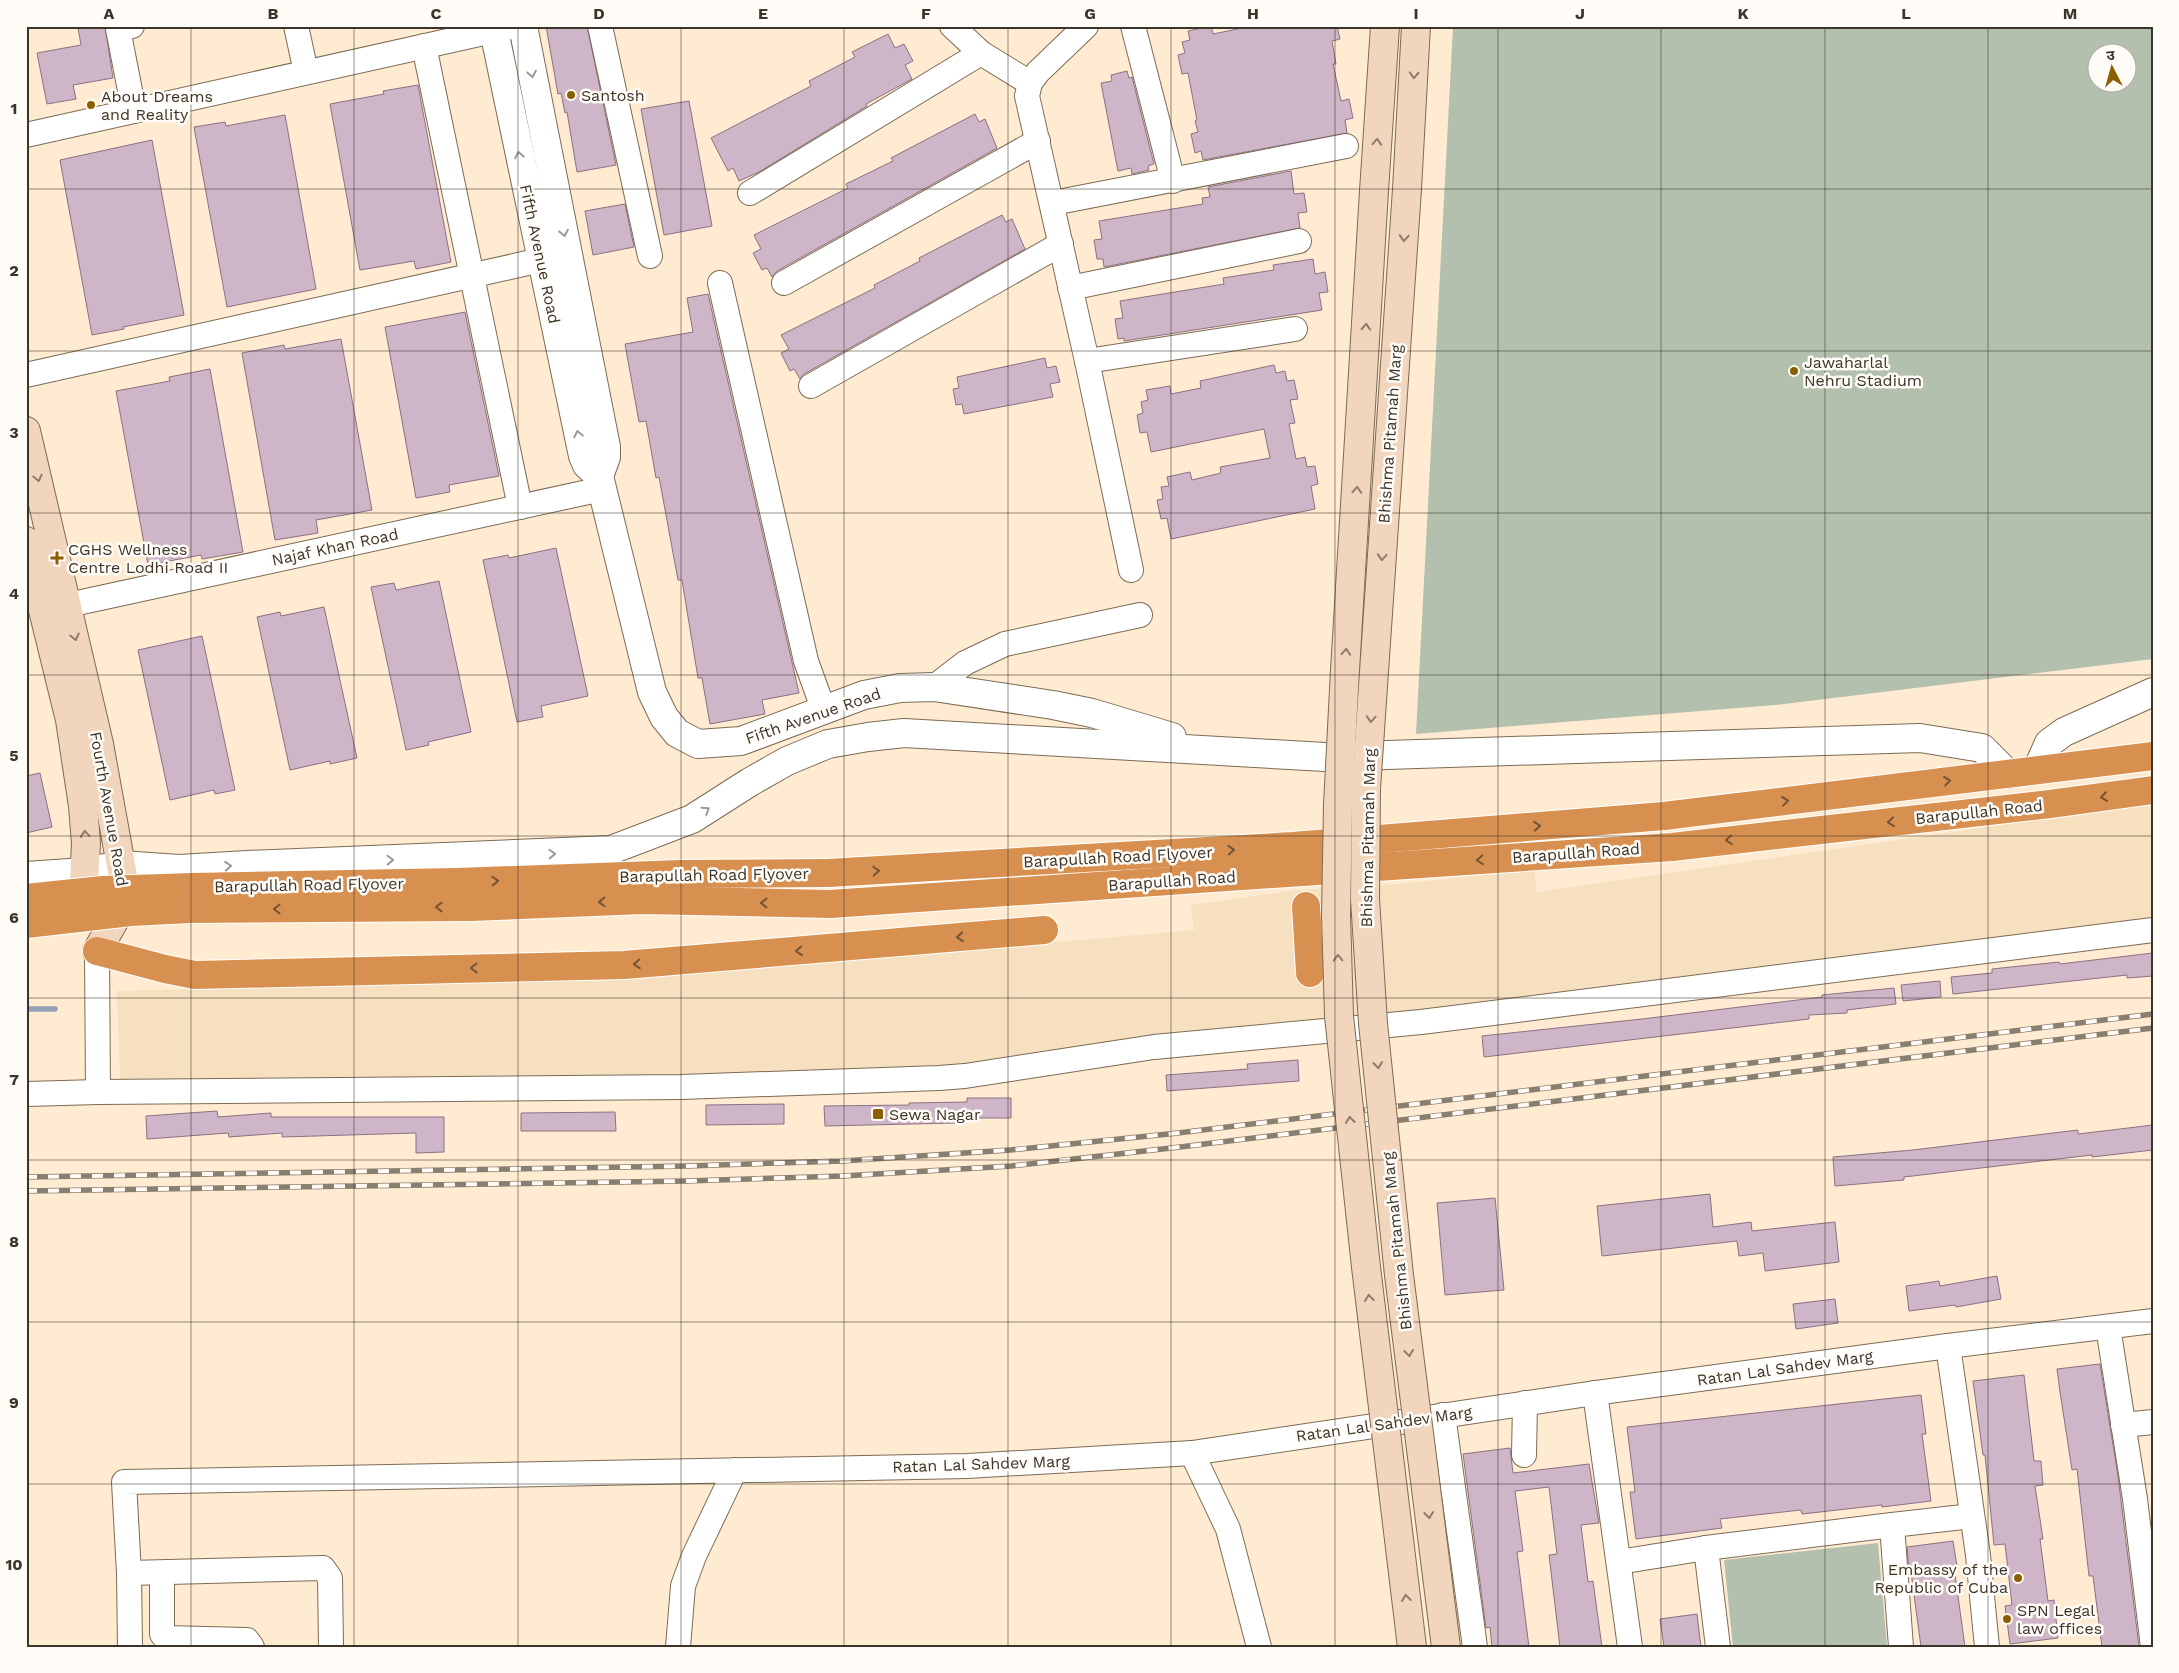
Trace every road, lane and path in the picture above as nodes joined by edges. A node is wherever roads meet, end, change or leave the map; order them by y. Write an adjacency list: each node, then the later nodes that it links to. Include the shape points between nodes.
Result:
1 (132, 26): 15 (street, via 118,29)
2 (296, 26): 13 (street)
3 (523, 26): 35 (street, Fifth Avenue Road, one-way to 35, via 606,447)
4 (600, 26): 24 (street)
5 (952, 26): 12 (street)
6 (1086, 26): 14 (street)
7 (1133, 26): 19 (street)
8 (1385, 26): 95 (main road, Bhishma Pitamah Marg, one-way to 8, bridge, via 1343,1054 1336,915 1345,670)
9 (1416, 26): 96 (main road, Bhishma Pitamah Marg, one-way to 96, bridge, via 1408,189 1366,789 1365,899 1373,1023 1399,1274)
10 (501, 28): 11 (street); 25 (street, Fifth Avenue Road, one-way to 10)
11 (424, 46): 13 (street); 26 (street)
12 (981, 53): 14 (street); 20 (street)
13 (306, 72): 15 (street)
14 (1030, 83): 17 (street, via 1028,96)
15 (134, 111): 16 (street)
16 (26, 135)
17 (1038, 141): 21 (street); 27 (street)
18 (1346, 146): 19 (street)
19 (1173, 181): 21 (street)
20 (750, 193)
21 (1053, 203): 23 (street)
22 (1299, 241): 29 (street)
23 (1061, 244): 29 (street); 33 (street)
24 (650, 256)
25 (541, 260): 26 (street); 35 (street, Fifth Avenue Road, one-way to 25, via 583,456)
26 (471, 276): 32 (street); 36 (street)
27 (784, 282)
28 (720, 283): 43 (street, via 806,661)
29 (1070, 288): 31 (street)
30 (1295, 329): 31 (street)
31 (1087, 361): 38 (street)
32 (26, 375)
33 (811, 386)
34 (26, 431): 39 (main road, Fourth Avenue Road, one-way to 39)
35 (600, 482): 36 (street, Najaf Khan Road); 43 (street, Fifth Avenue Road, via 652,692 664,717 677,733 698,744 741,741)
36 (520, 507): 39 (street, Najaf Khan Road)
37 (26, 541): 39 (main road, Fourth Avenue Road)
38 (1131, 570)
39 (46, 611): 50 (main road, Fourth Avenue Road, one-way to 50, via 99,744); 52 (main road, Fourth Avenue Road, one-way to 39, via 83,806 70,720)
40 (1140, 615): 41 (street, via 1005,644 965,663)
41 (934, 687): 43 (street, Fifth Avenue Road, via 900,688 864,695); 44 (street, Fifth Avenue Road, via 1053,704)
42 (2153, 692): 46 (street, via 2064,732 2049,743)
43 (824, 711)
44 (1216, 750): 47 (street, via 1325,757 1920,738 1982,748); 51 (street, one-way to 44, via 611,850 692,819 787,761 828,744 868,736 904,733)
45 (2153, 756): 46 (highway, Barapullah Road)
46 (2037, 770): 47 (highway, Barapullah Road)
47 (2008, 774): 49 (highway, Barapullah Road, one-way to 47, via 1664,816)
48 (2153, 790): 54 (highway, Barapullah Road, one-way to 54, via 1672,847)
49 (1401, 837): 56 (highway, Barapullah Road Flyover, one-way to 49, bridge, via 103,890 193,887 828,873 1283,847)
50 (121, 865): 51 (street); 52 (street); 55 (main road, Fourth Avenue Road)
51 (179, 869): 55 (street)
52 (84, 872): 53 (street); 58 (main road, Fourth Avenue Road)
53 (26, 876)
54 (998, 893): 57 (highway, Barapullah Road Flyover); 64 (highway)
55 (123, 895): 58 (street); 66 (main road, Fourth Avenue Road, via 122,907)
56 (26, 898)
57 (913, 899): 61 (highway, Barapullah Road Flyover, one-way to 61, bridge, via 830,904 643,900 471,907 190,909); 65 (highway)
58 (83, 903): 59 (street); 66 (main road, Fourth Avenue Road)
59 (26, 906)
60 (1306, 906): 67 (highway)
61 (26, 924)
62 (1044, 930): 64 (highway)
63 (2153, 930): 68 (street, via 1421,1022 1154,1047 965,1076 681,1086)
64 (999, 934): 65 (highway, one-way to 65)
65 (914, 940): 66 (highway, one-way to 66, via 624,965 195,975 165,970)
66 (97, 950): 68 (street)
67 (1310, 972)
68 (98, 1092): 69 (street)
69 (26, 1094)
70 (2153, 1321): 71 (street, Ratan Lal Sahdev Marg)
71 (2108, 1327): 72 (street, Ratan Lal Sahdev Marg, via 2037,1345); 77 (street)
72 (1948, 1346): 73 (street, Ratan Lal Sahdev Marg); 82 (street)
73 (1595, 1393): 74 (street, Ratan Lal Sahdev Marg); 85 (street)
74 (1524, 1403): 75 (street, Ratan Lal Sahdev Marg); 79 (street)
75 (1443, 1414): 78 (street, Ratan Lal Sahdev Marg); 97 (street)
76 (2153, 1422): 77 (street)
77 (2123, 1425): 81 (street)
78 (1192, 1453): 80 (street, Ratan Lal Sahdev Marg, via 967,1466); 94 (street, via 1228,1529)
79 (1524, 1454)
80 (734, 1470): 86 (street, Ratan Lal Sahdev Marg, via 124,1482); 93 (street, via 683,1586)
81 (2144, 1498): 88 (street)
82 (1972, 1516): 83 (street); 101 (street)
83 (1892, 1525): 84 (street); 100 (street)
84 (1706, 1548): 85 (street); 99 (street)
85 (1619, 1562): 98 (street)
86 (129, 1573): 87 (street); 90 (street)
87 (162, 1573): 89 (street, via 162,1634); 92 (street, via 323,1568 330,1578)
88 (2149, 1573): 102 (street)
89 (165, 1638): 90 (street); 91 (street, via 247,1640)
90 (130, 1642)
91 (252, 1647)
92 (331, 1647)
93 (678, 1647)
94 (1259, 1647)
95 (1412, 1647)
96 (1446, 1647)
97 (1476, 1647)
98 (1630, 1647)
99 (1718, 1647)
100 (1901, 1647)
101 (1987, 1647)
102 (2153, 1647)

